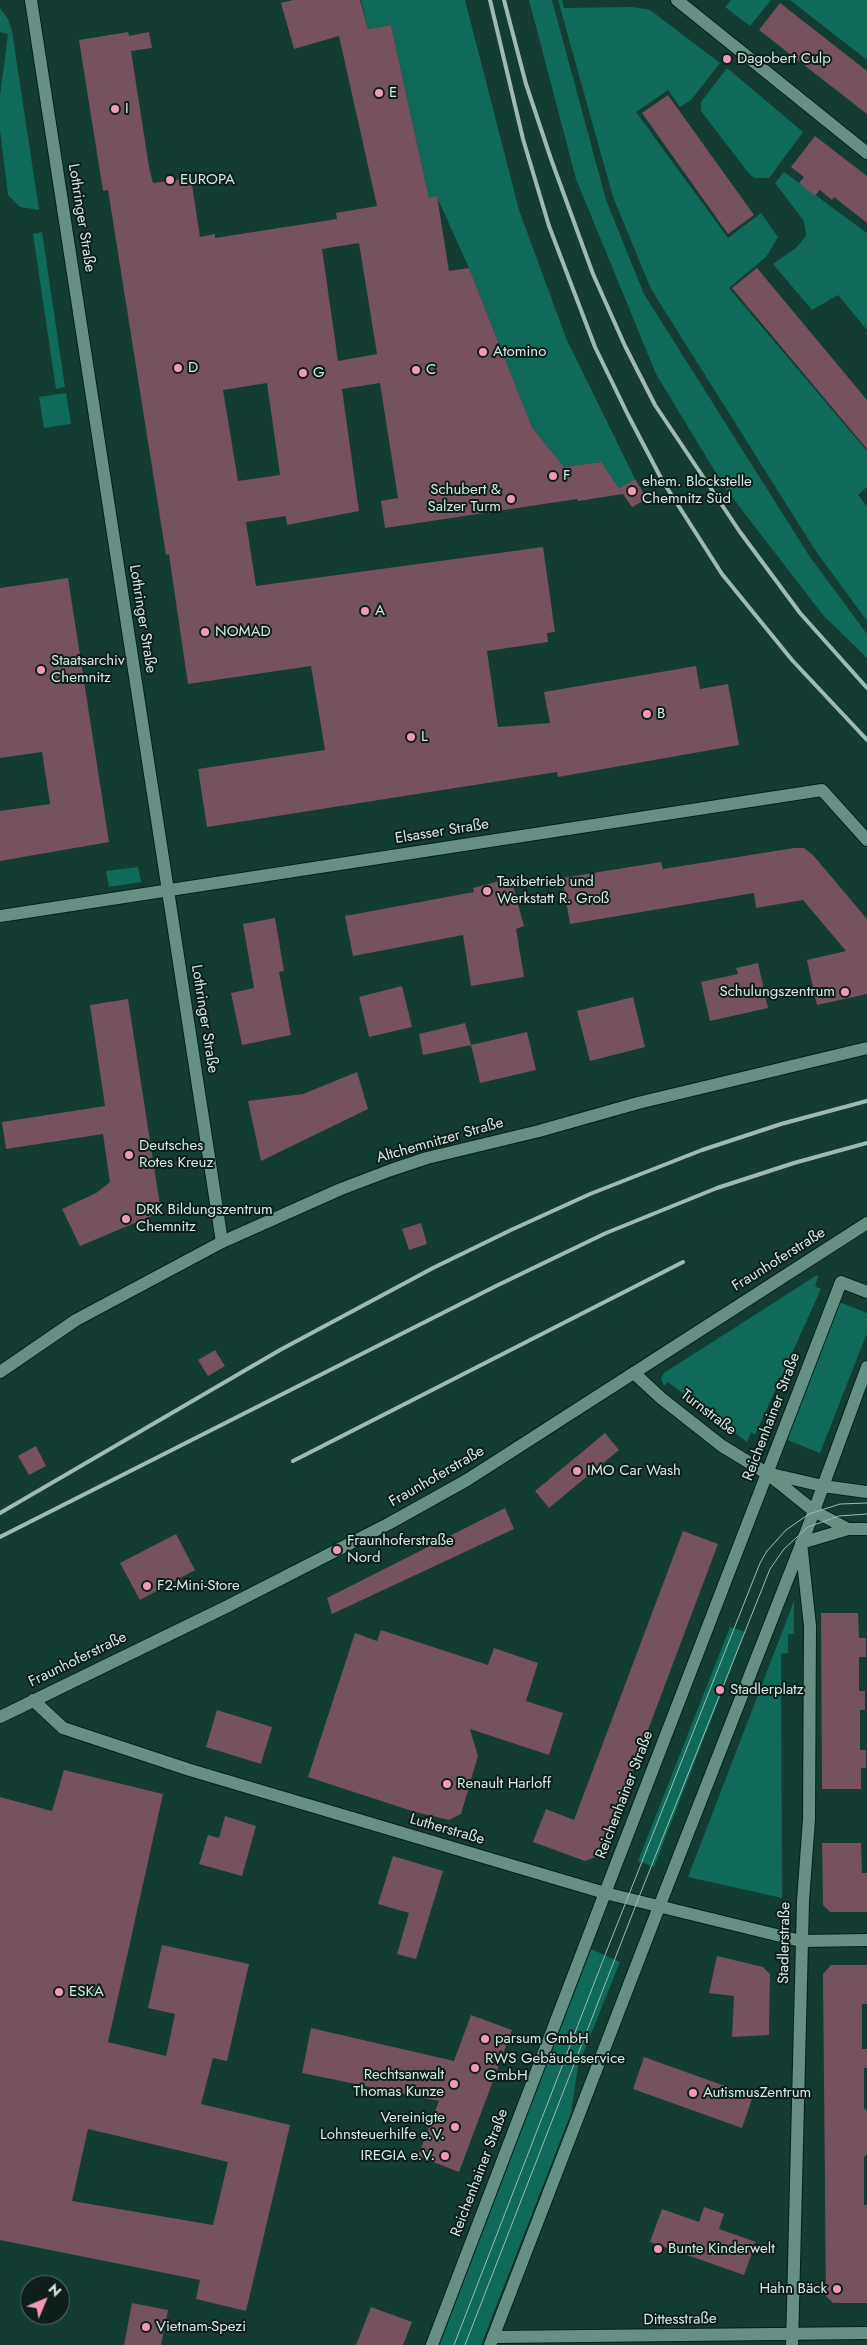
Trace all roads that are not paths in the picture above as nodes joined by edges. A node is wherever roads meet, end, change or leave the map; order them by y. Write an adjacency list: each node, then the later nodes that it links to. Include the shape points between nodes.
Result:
1 (31, 0): 5 (street, Lothringer Straße)
2 (677, 0): 3 (street)
3 (867, 152)
4 (867, 840): 5 (street, Elsasser Straße, via 822,790)
5 (168, 891): 6 (street, Elsasser Straße); 9 (street, Lothringer Straße)
6 (0, 916)
7 (867, 1048): 9 (street, Altchemnitzer Straße, via 704,1086 427,1158 341,1189)
8 (867, 1223): 13 (street, Fraunhoferstraße)
9 (222, 1242): 12 (street, Altchemnitzer Straße, via 76,1320)
10 (867, 1292): 14 (street, Reichenhainer Straße, via 841,1282)
11 (867, 1367): 15 (street)
12 (0, 1372)
13 (634, 1373): 14 (street, Turnstraße, via 722,1446); 21 (street, Fraunhoferstraße, via 467,1480 390,1523)
14 (768, 1474): 15 (street, Turnstraße); 17 (street, Turnstraße); 23 (street, Reichenhainer Straße)
15 (823, 1486): 16 (street, Turnstraße); 17 (street)
16 (867, 1492)
17 (814, 1511): 18 (street, Turnstraße); 20 (street)
18 (848, 1529): 19 (street, Turnstraße); 20 (street, Turnstraße)
19 (867, 1529)
20 (801, 1543): 24 (street); 26 (street, Stadlerstraße, via 810,1626 809,1820)
21 (33, 1700): 22 (street, Fraunhoferstraße); 23 (street, Lutherstraße, via 63,1728 190,1770)
22 (0, 1717)
23 (605, 1893): 24 (street, Lutherstraße); 30 (street, Reichenhainer Straße)
24 (660, 1907): 26 (street, Lutherstraße); 29 (street)
25 (867, 1940): 26 (street, Lutherstraße)
26 (801, 1941): 28 (street, Stadlerstraße)
27 (867, 2333): 28 (street, Dittesstraße)
28 (792, 2339): 29 (street, Dittesstraße)
29 (491, 2341)
30 (432, 2345)

